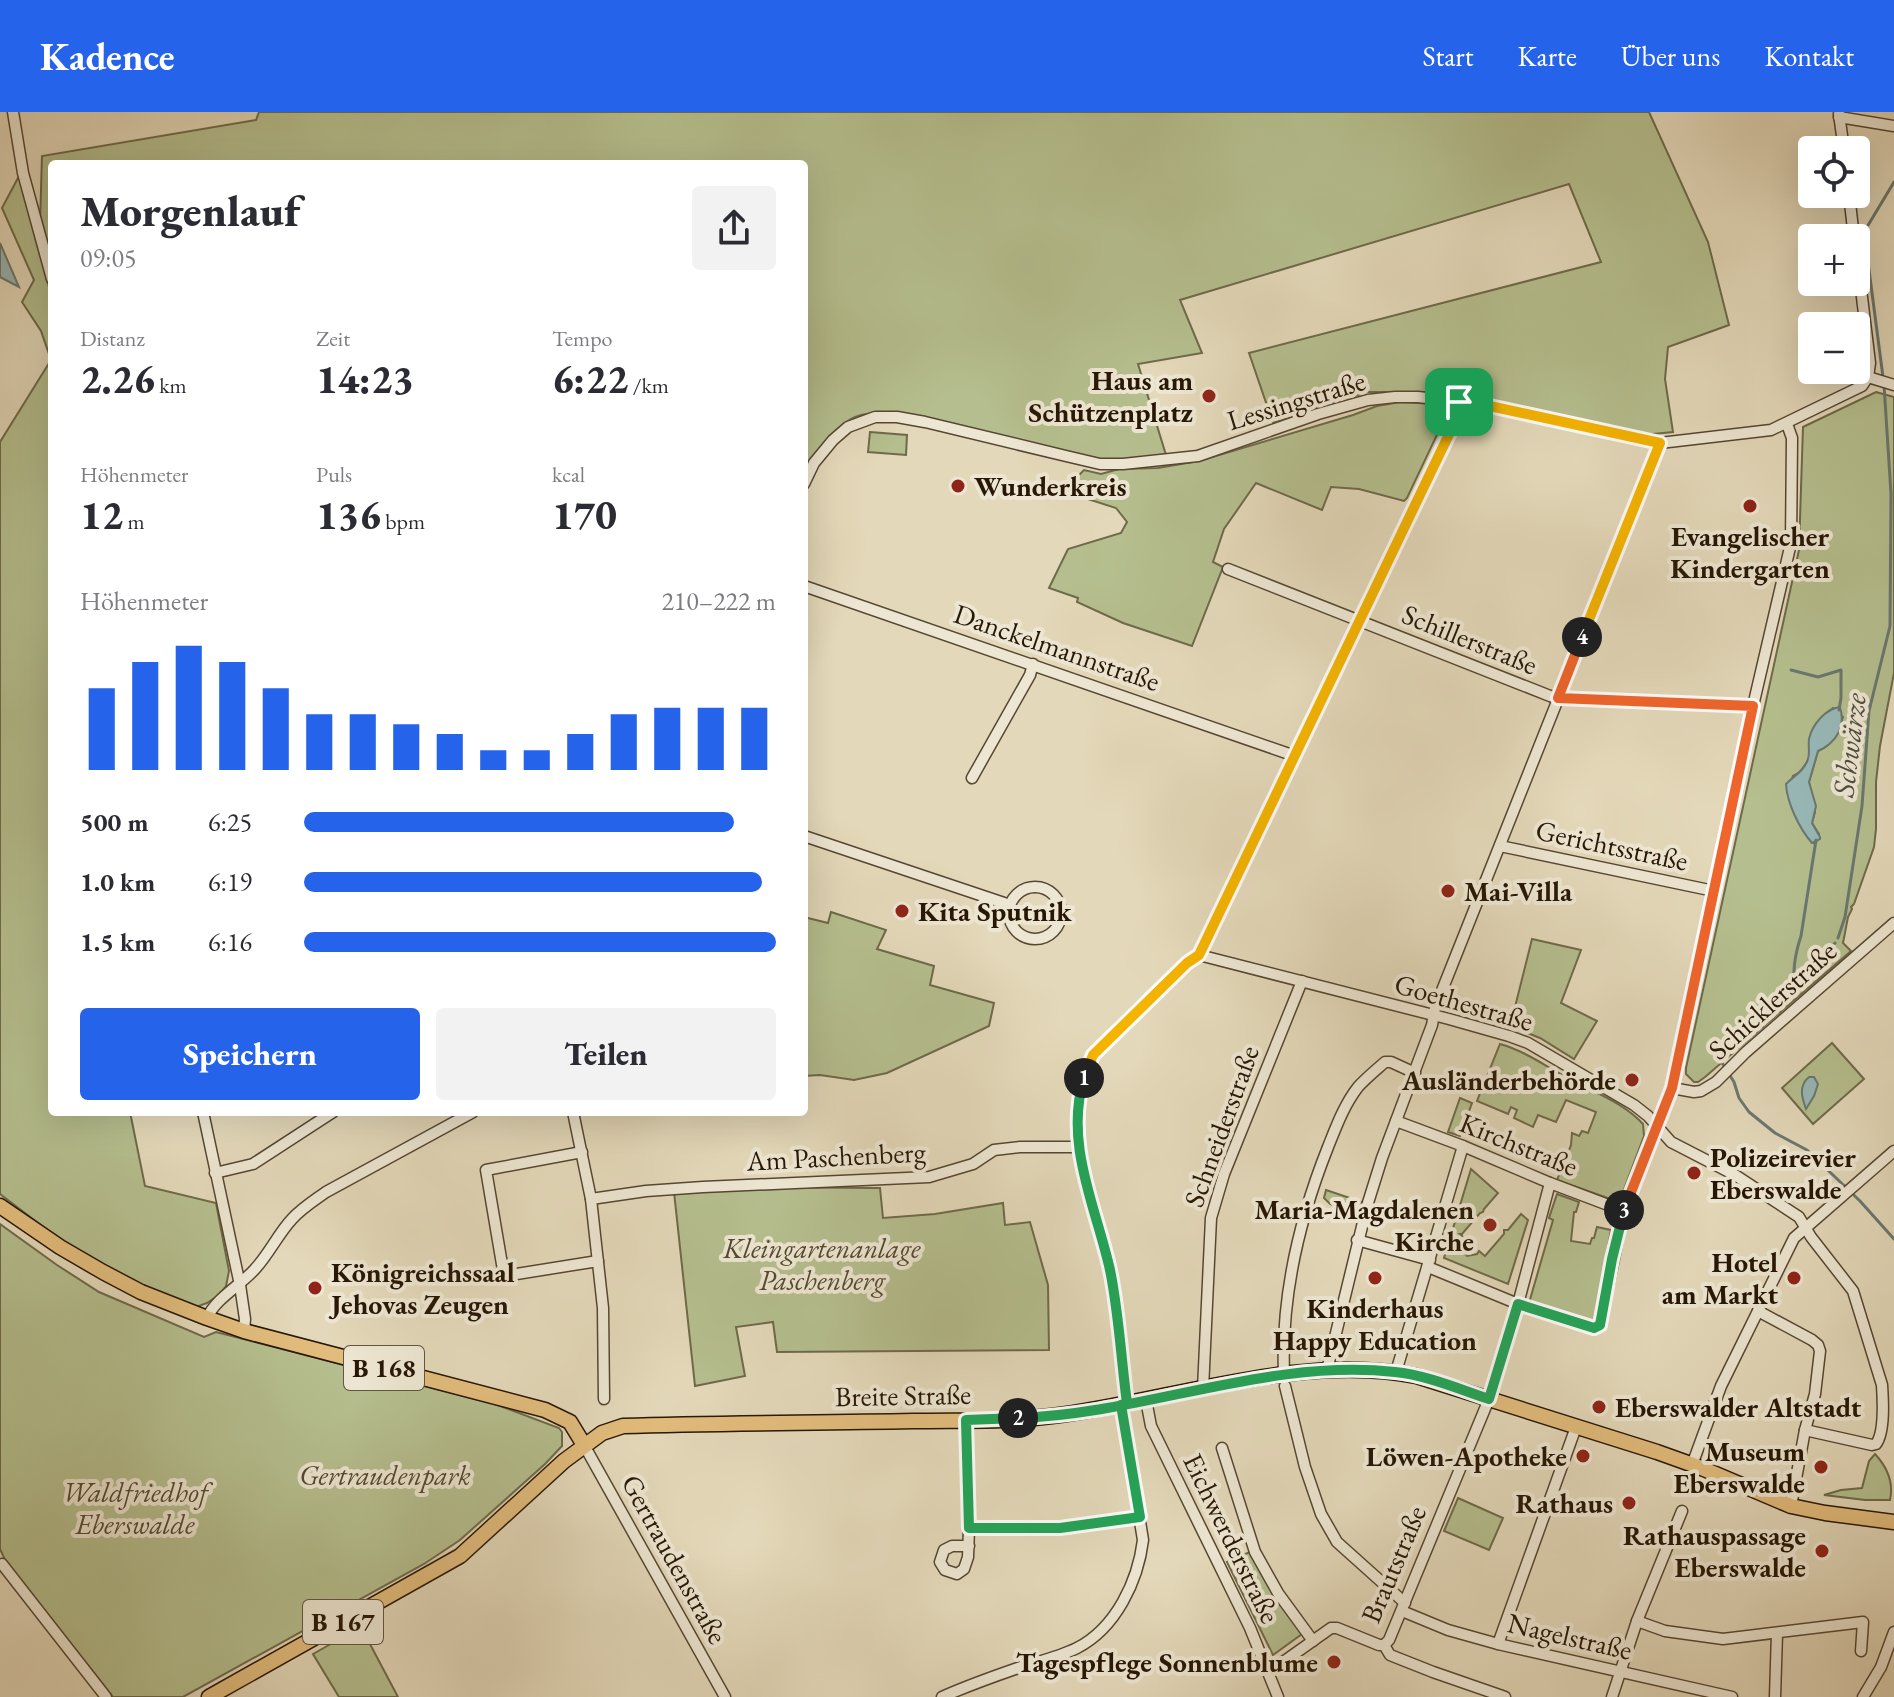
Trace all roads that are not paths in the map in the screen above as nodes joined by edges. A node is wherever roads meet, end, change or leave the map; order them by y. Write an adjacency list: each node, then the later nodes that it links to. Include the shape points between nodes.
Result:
1 (13, 112): 5 (street)
2 (1839, 114): 3 (street); 4 (street)
3 (1894, 126)
4 (1842, 136)
5 (48, 264)
6 (1862, 296): 7 (street, via 1870,363)
7 (1882, 382): 9 (street, Lessingstraße, via 1862,386)
8 (1459, 402): 10 (street, Lessingstraße); 11 (street, Lessingstraße, via 1418,397 1368,400 1198,456 1123,464 1100,464 925,422 875,417 848,427); 14 (street, via 1454,424)
9 (1787, 424): 10 (street, Lessingstraße, via 1761,432); 17 (street, via 1792,438 1791,543)
10 (1660, 443): 16 (street)
11 (808, 477)
12 (1228, 569): 14 (street, Schillerstraße)
13 (808, 587): 15 (street, Danckelmannstraße)
14 (1360, 621): 16 (street, Schillerstraße); 18 (street)
15 (1033, 664): 18 (street, Danckelmannstraße); 19 (street)
16 (1558, 698): 17 (street, Schillerstraße); 21 (street)
17 (1753, 706): 22 (street)
18 (1295, 756): 25 (street)
19 (972, 778)
20 (808, 837): 23 (street)
21 (1500, 846): 22 (street, Gerichtsstraße); 27 (street)
22 (1714, 891): 29 (street)
23 (1010, 905): 23 (street, via 1010,923 1031,939 1048,935 1059,921 1059,903 1038,887 1021,891)
24 (1894, 923): 29 (street, Schicklerstraße, via 1722,1077 1701,1091)
25 (1199, 955): 26 (street, Goethestraße); 37 (street, via 1093,1055 1078,1106)
26 (1302, 981): 27 (street, Goethestraße); 57 (street, Schneiderstraße, via 1214,1207)
27 (1433, 1016): 28 (street); 35 (street, Goethestraße, via 1528,1043 1634,1105)
28 (1415, 1073): 34 (street); 56 (street, Nagelstraße, via 1385,1062 1359,1086 1333,1133 1297,1242 1282,1341)
29 (1672, 1088): 35 (street)
30 (204, 1116): 40 (street)
31 (327, 1116): 40 (street, via 253,1164)
32 (466, 1116): 49 (street, via 308,1205)
33 (574, 1116): 38 (street)
34 (1396, 1121): 36 (street, Kirchstraße); 46 (street)
35 (1657, 1127): 44 (street); 45 (street, Goethestraße, via 1671,1142 1735,1175)
36 (1463, 1146): 41 (street, Kirchstraße); 48 (street)
37 (1079, 1147): 42 (street, Am Paschenberg, via 994,1150 973,1164 929,1177 703,1187); 61 (street, via 1110,1268)
38 (582, 1152): 42 (street); 47 (street, via 486,1170 504,1276)
39 (1892, 1155): 45 (street)
40 (215, 1173): 49 (street)
41 (1550, 1183): 44 (street, Kirchstraße); 50 (street, Brautstraße)
42 (591, 1199): 47 (street)
43 (0, 1206): 52 (main road, B 168, via 103,1272)
44 (1624, 1211): 50 (street, via 1598,1328)
45 (1806, 1227): 51 (street, via 1794,1238); 64 (street, Goethestraße, via 1853,1291 1882,1385 1881,1437 1876,1444)
46 (1357, 1240): 48 (street); 54 (street)
47 (598, 1261): 58 (street)
48 (1429, 1263): 50 (street); 55 (street)
49 (240, 1285): 52 (street); 53 (street)
50 (1518, 1304): 59 (street, Brautstraße)
51 (1758, 1311): 64 (street, via 1818,1345 1815,1394); 67 (street, via 1721,1386)
52 (207, 1318): 53 (main road, B 168)
53 (244, 1331): 65 (main road, B 168, via 545,1410 570,1422)
54 (1327, 1370): 55 (main road, Breite Straße / B 167); 56 (main road, Breite Straße / B 167)
55 (1396, 1372): 59 (main road, Breite Straße / B 167)
56 (1284, 1380): 57 (main road, Breite Straße / B 167); 75 (street, Nagelstraße, via 1321,1514 1337,1542)
57 (1203, 1389): 60 (main road, Breite Straße / B 167)
58 (604, 1399)
59 (1489, 1399): 63 (main road, Breite Straße / B 167); 75 (street, Brautstraße)
60 (1146, 1400): 61 (main road, Breite Straße / B 167); 83 (street, Eichwerderstraße, via 1151,1426)
61 (1124, 1404): 62 (main road, Breite Straße / B 167, via 1051,1416); 70 (street)
62 (966, 1420): 65 (main road, Breite Straße / B 167, via 623,1426); 72 (street)
63 (1576, 1427): 67 (main road, Breite Straße / B 167); 80 (street)
64 (1805, 1430): 68 (street)
65 (584, 1445): 86 (main road, B 167, via 460,1556); 87 (street, Gertraudenstraße)
66 (1222, 1448): 79 (street, via 1255,1552)
67 (1696, 1469): 68 (main road, Breite Straße / B 167)
68 (1791, 1506): 71 (main road, Breite Straße / B 167)
69 (1682, 1511): 76 (street)
70 (1140, 1517): 72 (street, via 1060,1528); 88 (street, via 1143,1540 1136,1574 1115,1614 1096,1634 1080,1647)
71 (1894, 1522)
72 (969, 1528): 73 (street)
73 (969, 1546)
74 (2, 1564): 85 (street)
75 (1404, 1607): 80 (street, Nagelstraße, via 1448,1630); 81 (street, Brautstraße)
76 (1637, 1621): 78 (street, via 1665,1631 1723,1639); 84 (street)
77 (1894, 1632): 94 (street)
78 (1777, 1633): 82 (street, via 1863,1622); 93 (street)
79 (1313, 1641): 81 (street, via 1337,1628); 83 (street)
80 (1498, 1644): 84 (street, Nagelstraße)
81 (1384, 1645): 90 (street, via 1390,1655)
82 (1861, 1651)
83 (1269, 1672): 89 (street, Eichwerderstraße)
84 (1619, 1672): 91 (street); 92 (street, Nagelstraße)
85 (106, 1697)
86 (209, 1697)
87 (725, 1697)
88 (942, 1697)
89 (1278, 1697)
90 (1505, 1697)
91 (1612, 1697)
92 (1732, 1697)
93 (1775, 1697)
94 (1863, 1697)

